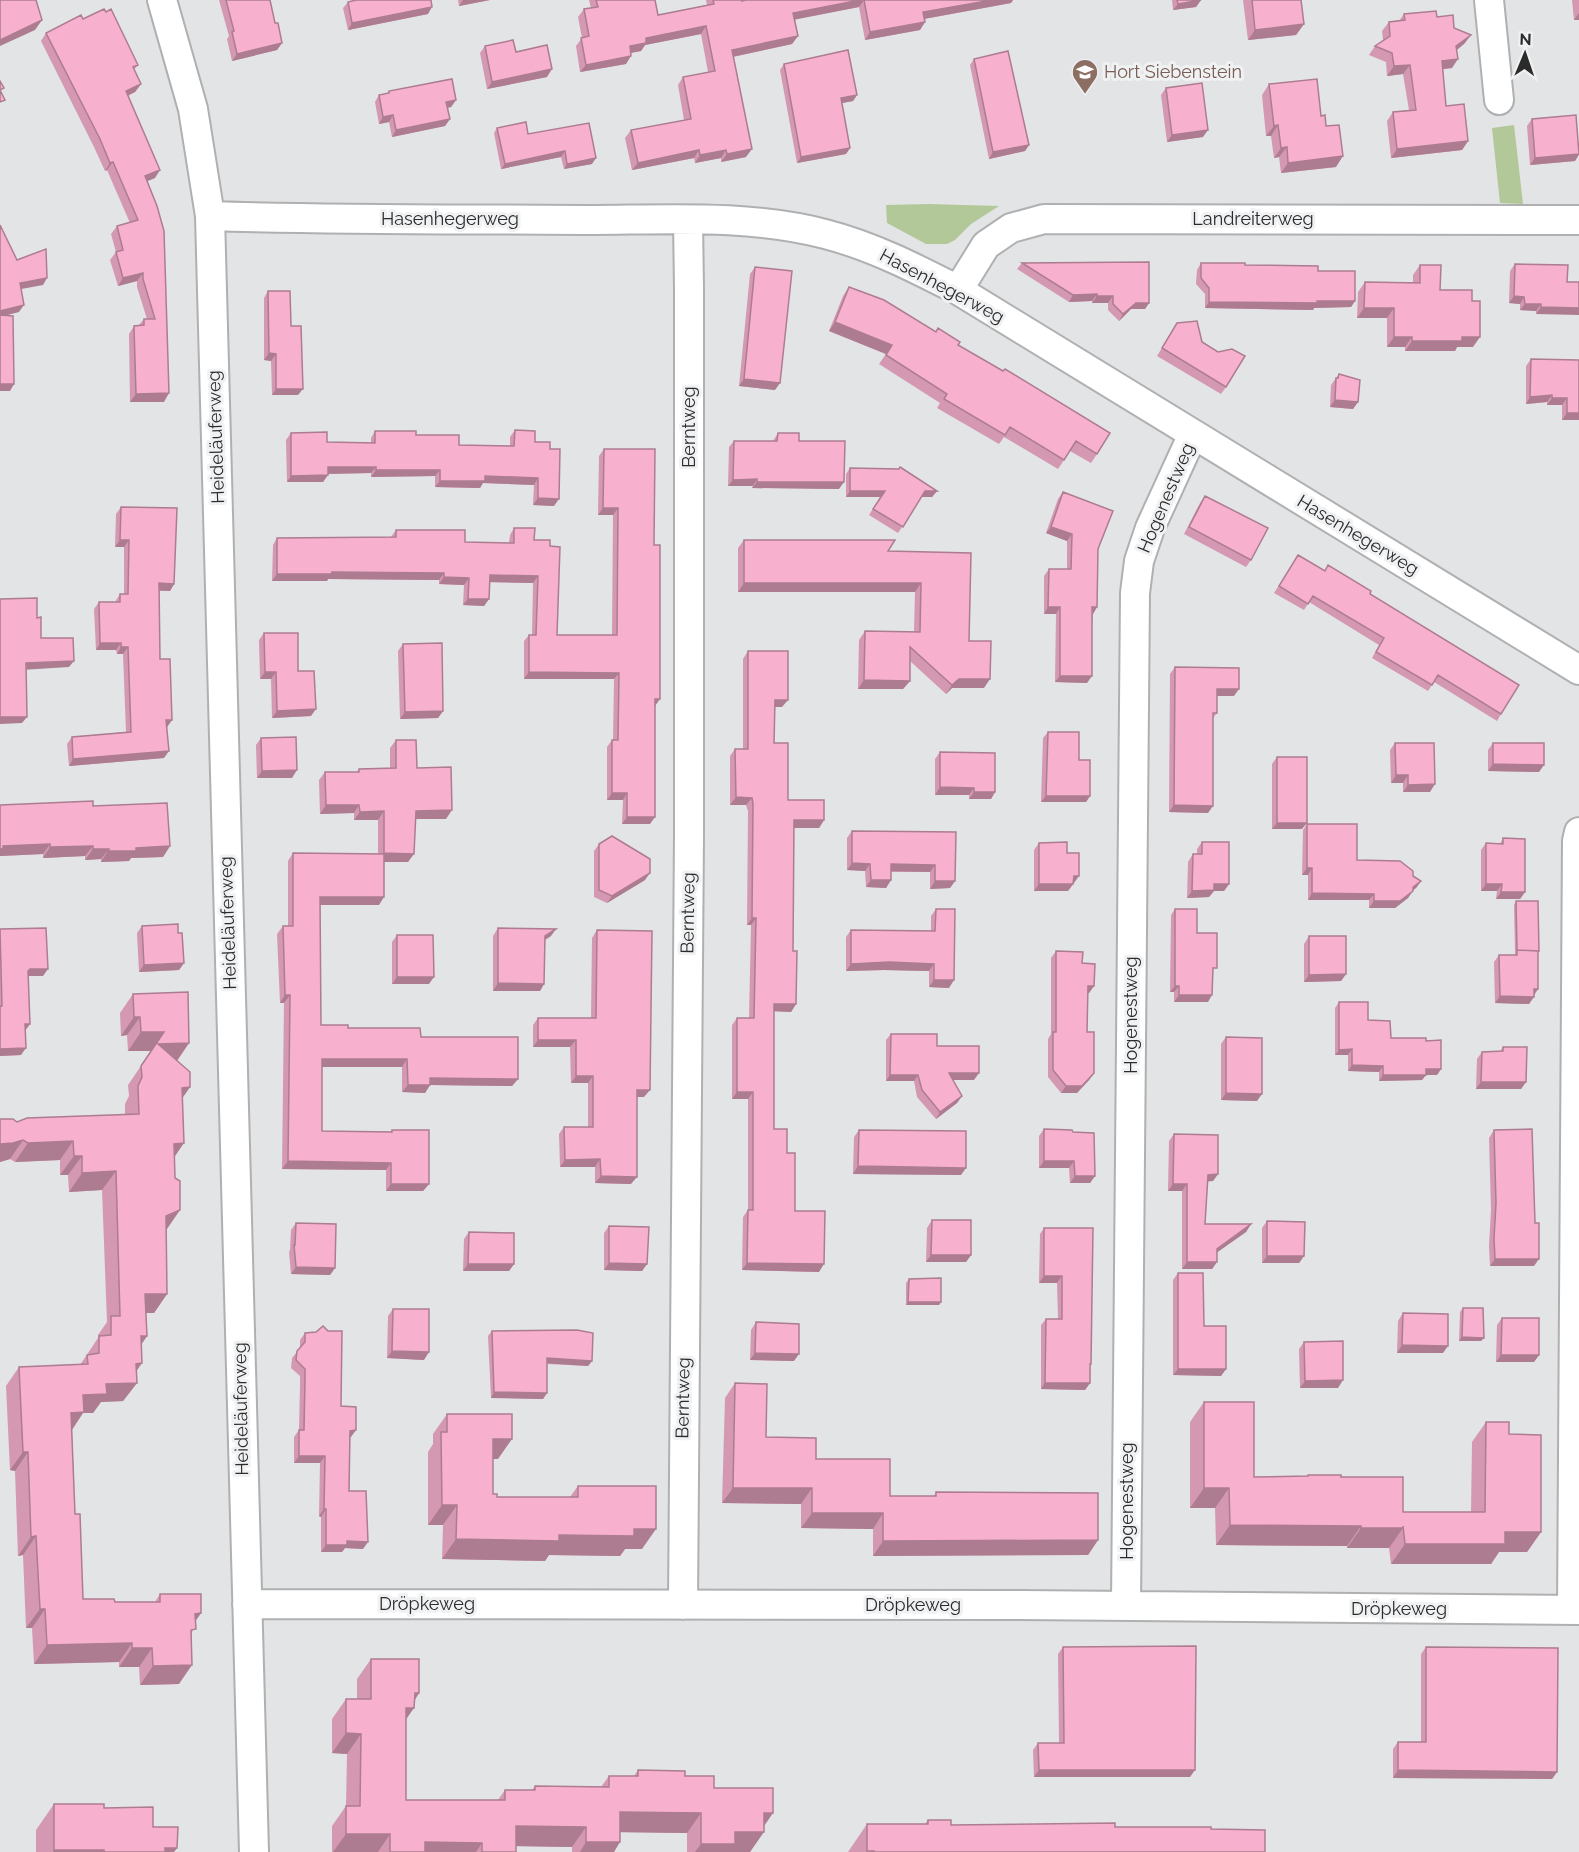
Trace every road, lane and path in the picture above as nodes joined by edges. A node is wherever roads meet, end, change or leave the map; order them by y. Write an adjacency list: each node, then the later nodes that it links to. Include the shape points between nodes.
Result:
1 (162, 0): 4 (street, Heideläuferweg, via 193,109)
2 (1489, 0): 3 (street)
3 (1499, 100)
4 (210, 216): 5 (street, Hasenhegerweg); 11 (street, Heideläuferweg)
5 (688, 220): 7 (street, Hasenhegerweg, via 761,222 825,234 883,253); 12 (street, Berntweg, via 689,810)
6 (1579, 220): 7 (street, Landreiterweg, via 1044,219 1011,228 986,245)
7 (958, 290): 8 (street, Hasenhegerweg)
8 (1193, 434): 9 (street, Hasenhegerweg); 13 (street, Hogenestweg, via 1150,528 1139,561 1135,593)
9 (1579, 670)
10 (1579, 832): 14 (street)
11 (248, 1604): 12 (street, Dröpkeweg); 15 (street, Heideläuferweg)
12 (683, 1605): 13 (street, Dröpkeweg)
13 (1126, 1606): 14 (street, Dröpkeweg)
14 (1576, 1610)
15 (254, 1852)

